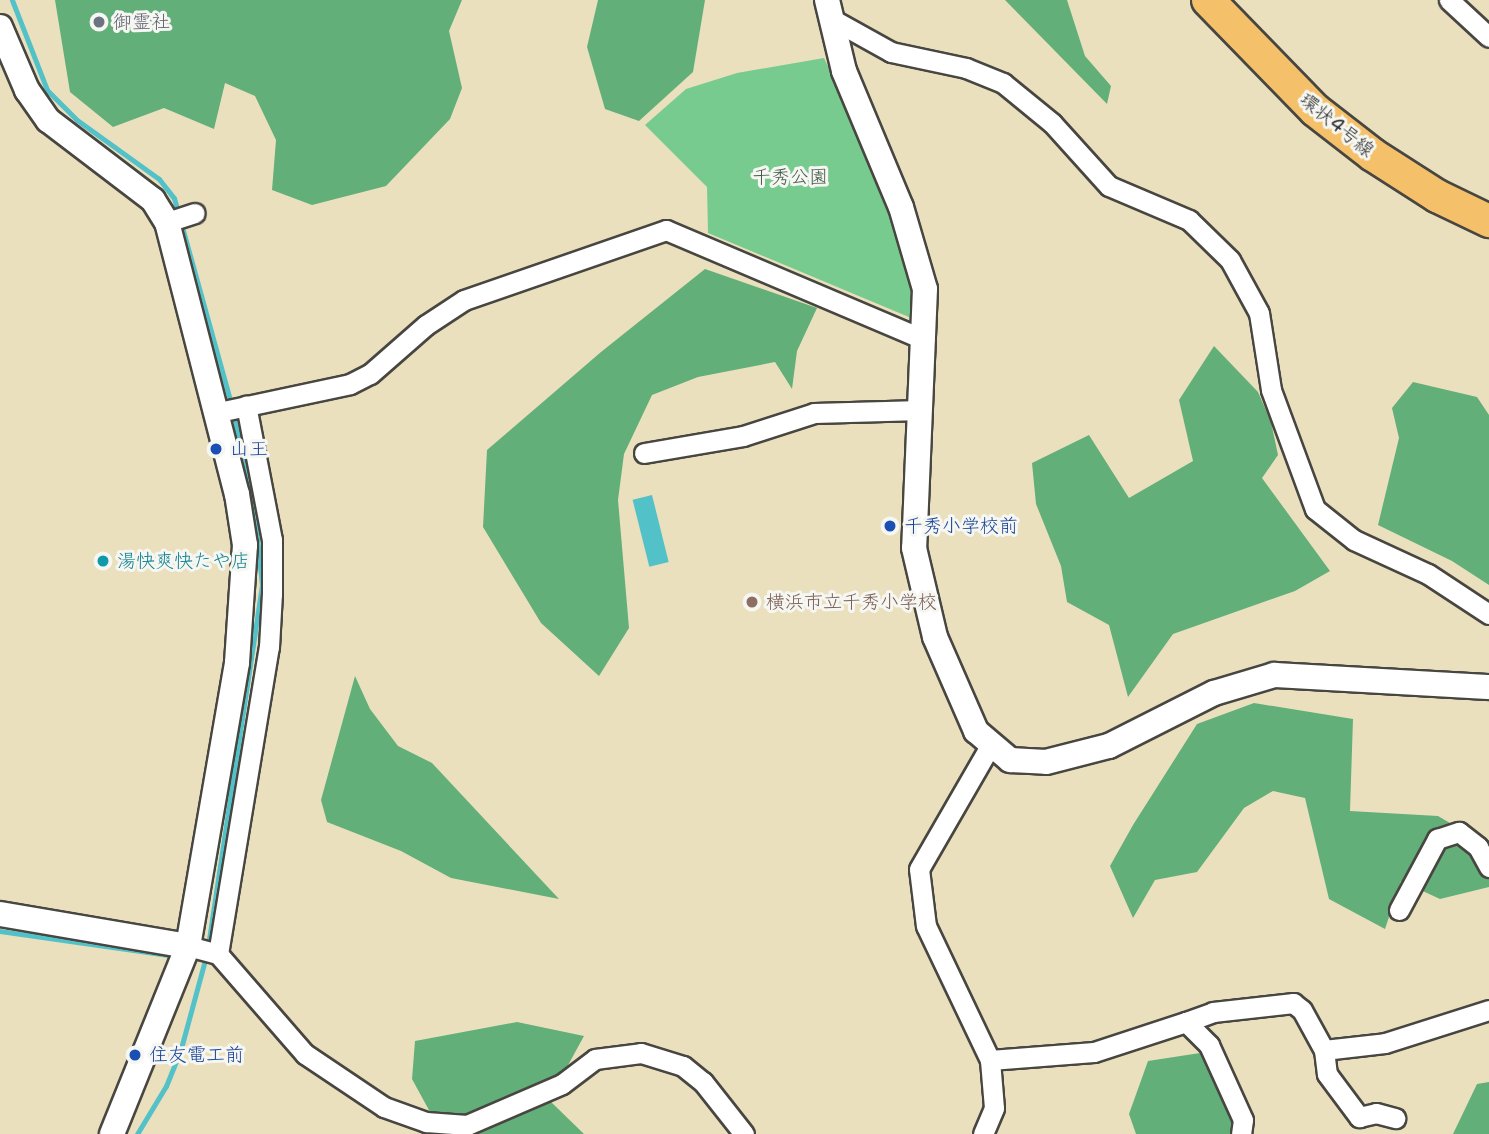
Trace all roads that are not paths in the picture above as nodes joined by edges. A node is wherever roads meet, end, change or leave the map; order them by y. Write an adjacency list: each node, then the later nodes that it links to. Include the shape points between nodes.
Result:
1 (1208, 0): 7 (main road, 環状4号線, via 1315,110 1437,196)
2 (1450, 0): 5 (street)
3 (828, 9): 8 (street, via 844,71 916,250 925,289); 13 (street, via 891,52 966,68 1003,83 1052,123 1109,186 1189,220 1230,260 1259,313 1271,390 1315,509 1354,540 1428,574)
4 (0, 27): 6 (street)
5 (1489, 37)
6 (5, 58): 11 (street, via 48,120 180,218)
7 (1489, 221)
8 (925, 340): 9 (street, via 666,230 464,300 370,374 350,383); 10 (street)
9 (246, 405): 11 (street); 19 (street, via 272,540 269,647)
10 (921, 410): 12 (street, via 850,416 814,413 743,436); 15 (street, via 913,516 920,586 962,706)
11 (214, 413): 19 (street, via 237,494 245,577)
12 (644, 453)
13 (1489, 614)
14 (1489, 687): 15 (street, via 1274,675 1214,693 1126,738 1071,755 1027,762 1010,760)
15 (990, 746): 23 (street, via 919,869 919,892 926,926)
16 (1489, 867): 17 (street, via 1478,847 1459,832 1437,839)
17 (1399, 910)
18 (0, 914): 19 (street)
19 (200, 952): 25 (street, via 173,983); 26 (street, via 305,1054 394,1111 426,1122 467,1125 562,1084 595,1059 641,1053 683,1066 703,1082)
20 (1489, 1010): 22 (street, via 1385,1043)
21 (1186, 1023): 22 (street, via 1213,1012 1293,1003 1302,1010); 23 (street, via 1094,1052); 28 (street, via 1209,1045 1243,1120)
22 (1324, 1051): 24 (street, via 1327,1074 1359,1117 1376,1113)
23 (990, 1060): 27 (street, via 994,1108)
24 (1395, 1118)
25 (112, 1134)
26 (744, 1134)
27 (983, 1134)
28 (1241, 1134)

